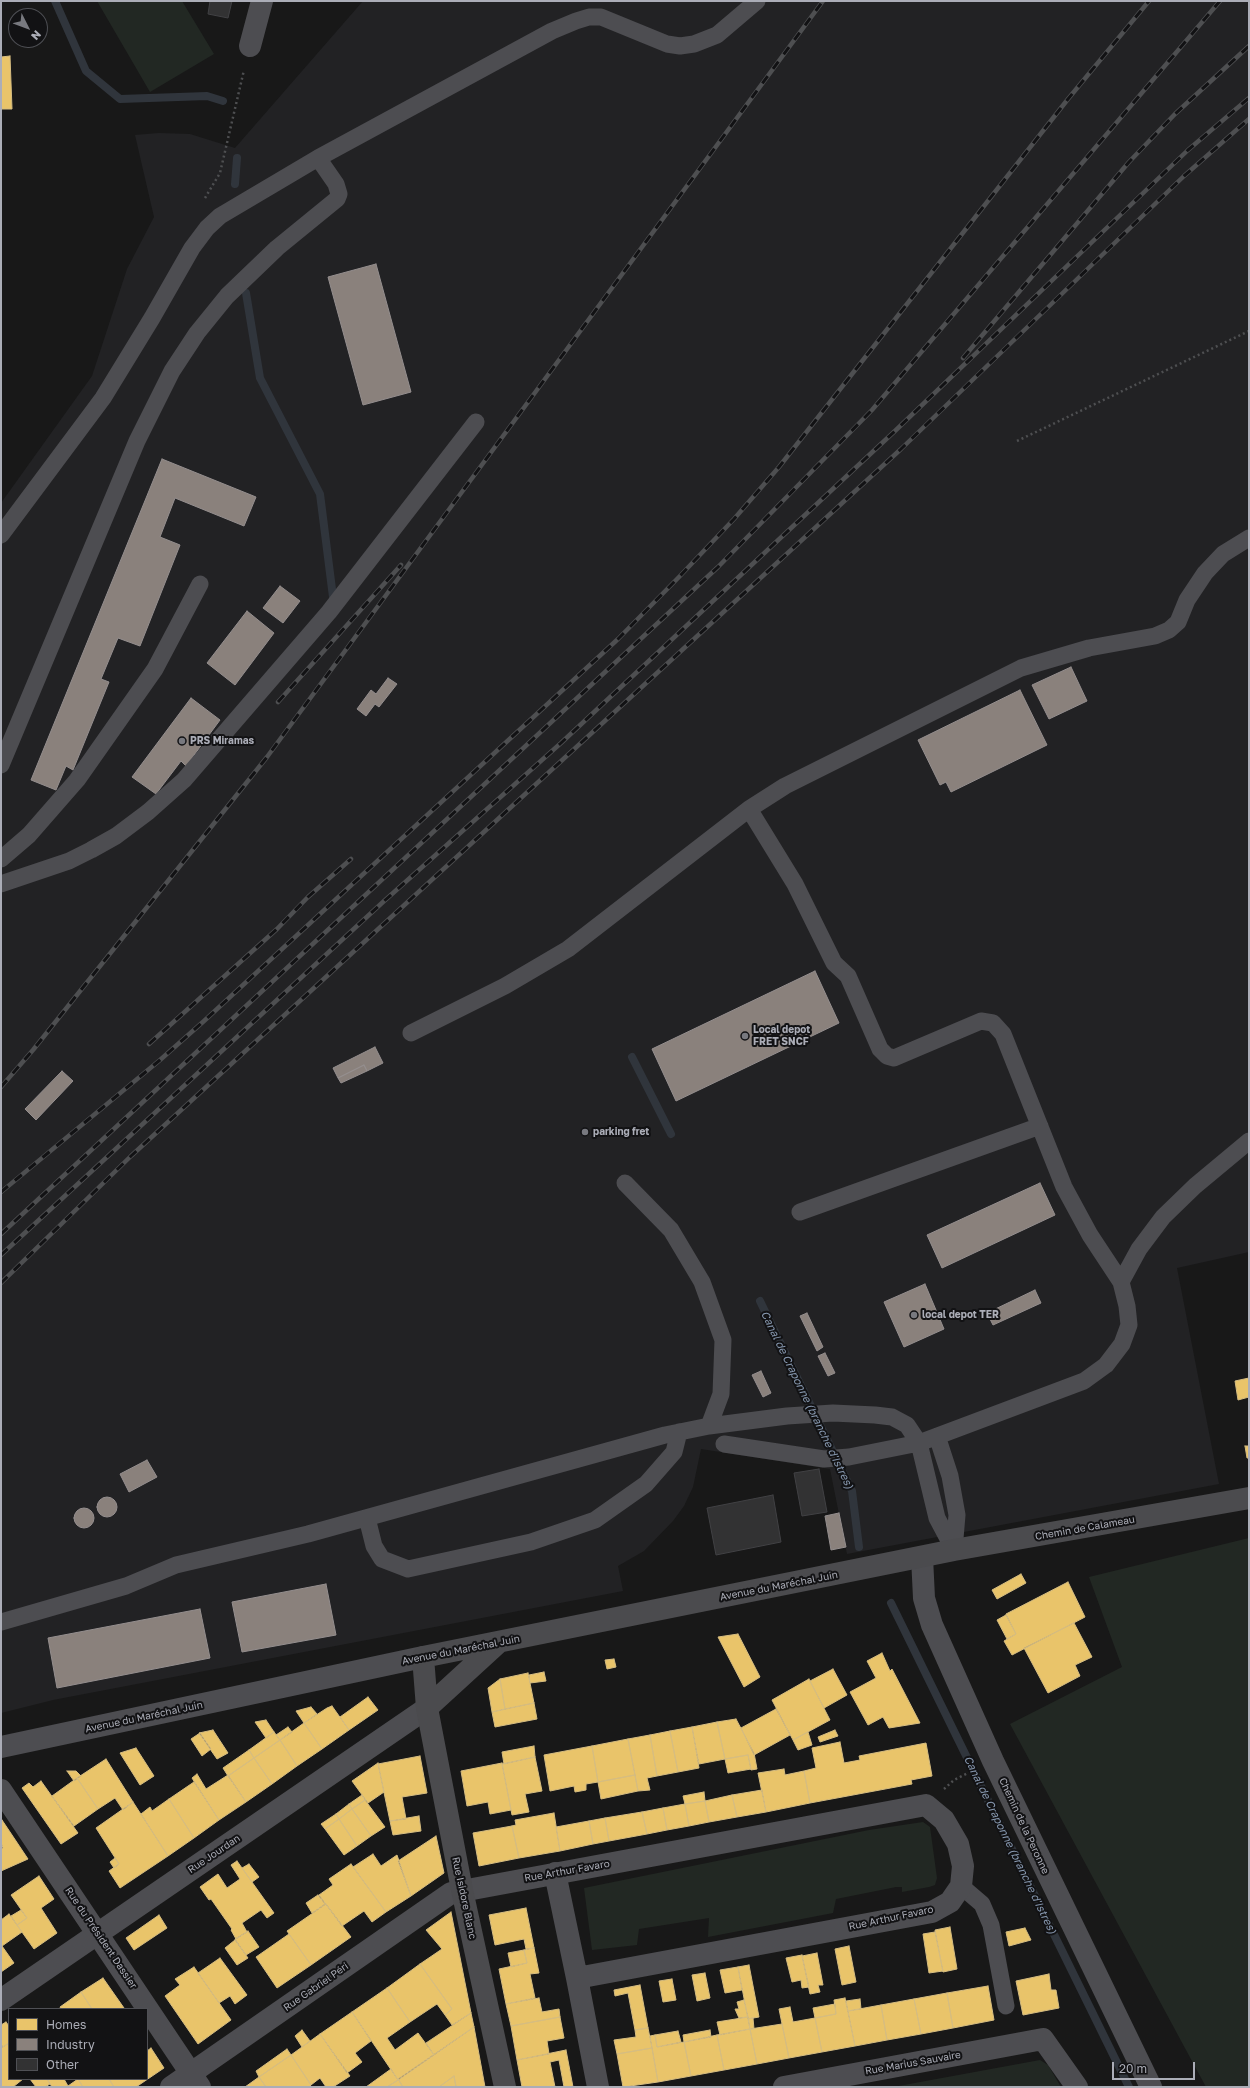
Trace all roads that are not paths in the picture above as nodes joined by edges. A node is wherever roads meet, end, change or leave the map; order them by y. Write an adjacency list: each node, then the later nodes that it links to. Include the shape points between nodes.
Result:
1 (262, 1): 3 (street)
2 (757, 1): 4 (lane, via 717,35 687,45 667,44 601,17 576,21)
3 (250, 46)
4 (318, 158): 6 (lane, via 254,194 220,216 207,228 192,248 102,398); 9 (lane, via 336,184 339,194 337,199 277,248 227,296 197,333 172,371 137,441)
5 (476, 422): 12 (lane, via 329,612 184,780 116,836 69,861)
6 (1, 535)
7 (1249, 538): 10 (lane, via 1223,554 1205,573 1187,600 1178,622 1169,630 1155,636 1089,648 1021,668 785,786)
8 (200, 584): 11 (lane, via 155,669 77,780 29,836)
9 (1, 765)
10 (748, 809): 13 (lane, via 568,949 511,982); 14 (lane, via 795,884 834,963 848,976 880,1050 894,1058 981,1021 993,1023 1003,1034)
11 (1, 860)
12 (1, 884)
13 (411, 1033)
14 (1040, 1126): 17 (lane); 18 (lane, via 1064,1187 1090,1235)
15 (1249, 1141): 18 (lane, via 1195,1186 1164,1217 1139,1250)
16 (625, 1183): 19 (lane, via 672,1230 702,1282 723,1340 720,1394)
17 (800, 1212)
18 (1121, 1282): 21 (lane, via 1129,1325 1122,1344 1106,1365 1084,1381)
19 (709, 1426): 20 (lane); 22 (lane, via 803,1415 875,1415 892,1417 907,1425)
20 (679, 1432): 25 (lane); 25 (lane, via 674,1452 646,1484 595,1520 531,1542 408,1569 382,1560 374,1546)
21 (937, 1436): 22 (lane); 26 (lane, via 950,1476 957,1514)
22 (919, 1443): 23 (lane, via 849,1457 824,1459); 26 (lane, via 937,1518)
23 (724, 1444)
24 (1249, 1498): 26 (main road, Chemin de Calameau)
25 (367, 1518): 28 (lane, via 176,1565 126,1586)
26 (954, 1550): 27 (main road, Chemin de Calameau)
27 (922, 1557): 29 (main road, Avenue du Maréchal Juin); 47 (street, Chemin de la Peronne, via 924,1598 932,1625 993,1761)
28 (1, 1622)
29 (498, 1643): 30 (main road, Avenue du Maréchal Juin); 31 (main road)
30 (423, 1657): 31 (main road, Rue Isidore Blanc); 32 (street, Avenue du Maréchal Juin)
31 (427, 1708): 36 (main road, Rue Isidore Blanc); 37 (street, Rue Jourdan)
32 (1, 1747)
33 (1, 1790): 37 (street, Rue du Président Dassier)
34 (555, 1873): 35 (street, Rue Arthur Favaro, via 926,1805 944,1820 958,1844 963,1866); 36 (street, Rue Arthur Favaro); 38 (street)
35 (961, 1886): 38 (street, Rue Arthur Favaro, via 950,1902 932,1912); 40 (lane, via 982,1904 991,1925)
36 (462, 1890): 41 (street, Rue Gabriel Péri, via 451,1893); 43 (main road, Rue Isidore Blanc)
37 (98, 1933): 39 (street, Rue Jourdan); 41 (street, Rue du Président Dassier)
38 (577, 1978): 44 (street)
39 (1, 2000)
40 (1006, 2006)
41 (196, 2080): 42 (street, Rue Gabriel Péri)
42 (171, 2087)
43 (505, 2087)
44 (598, 2087)
45 (784, 2087): 46 (street, Rue Marius Sauvaire, via 1043,2039)
46 (1077, 2087)
47 (1151, 2087)

